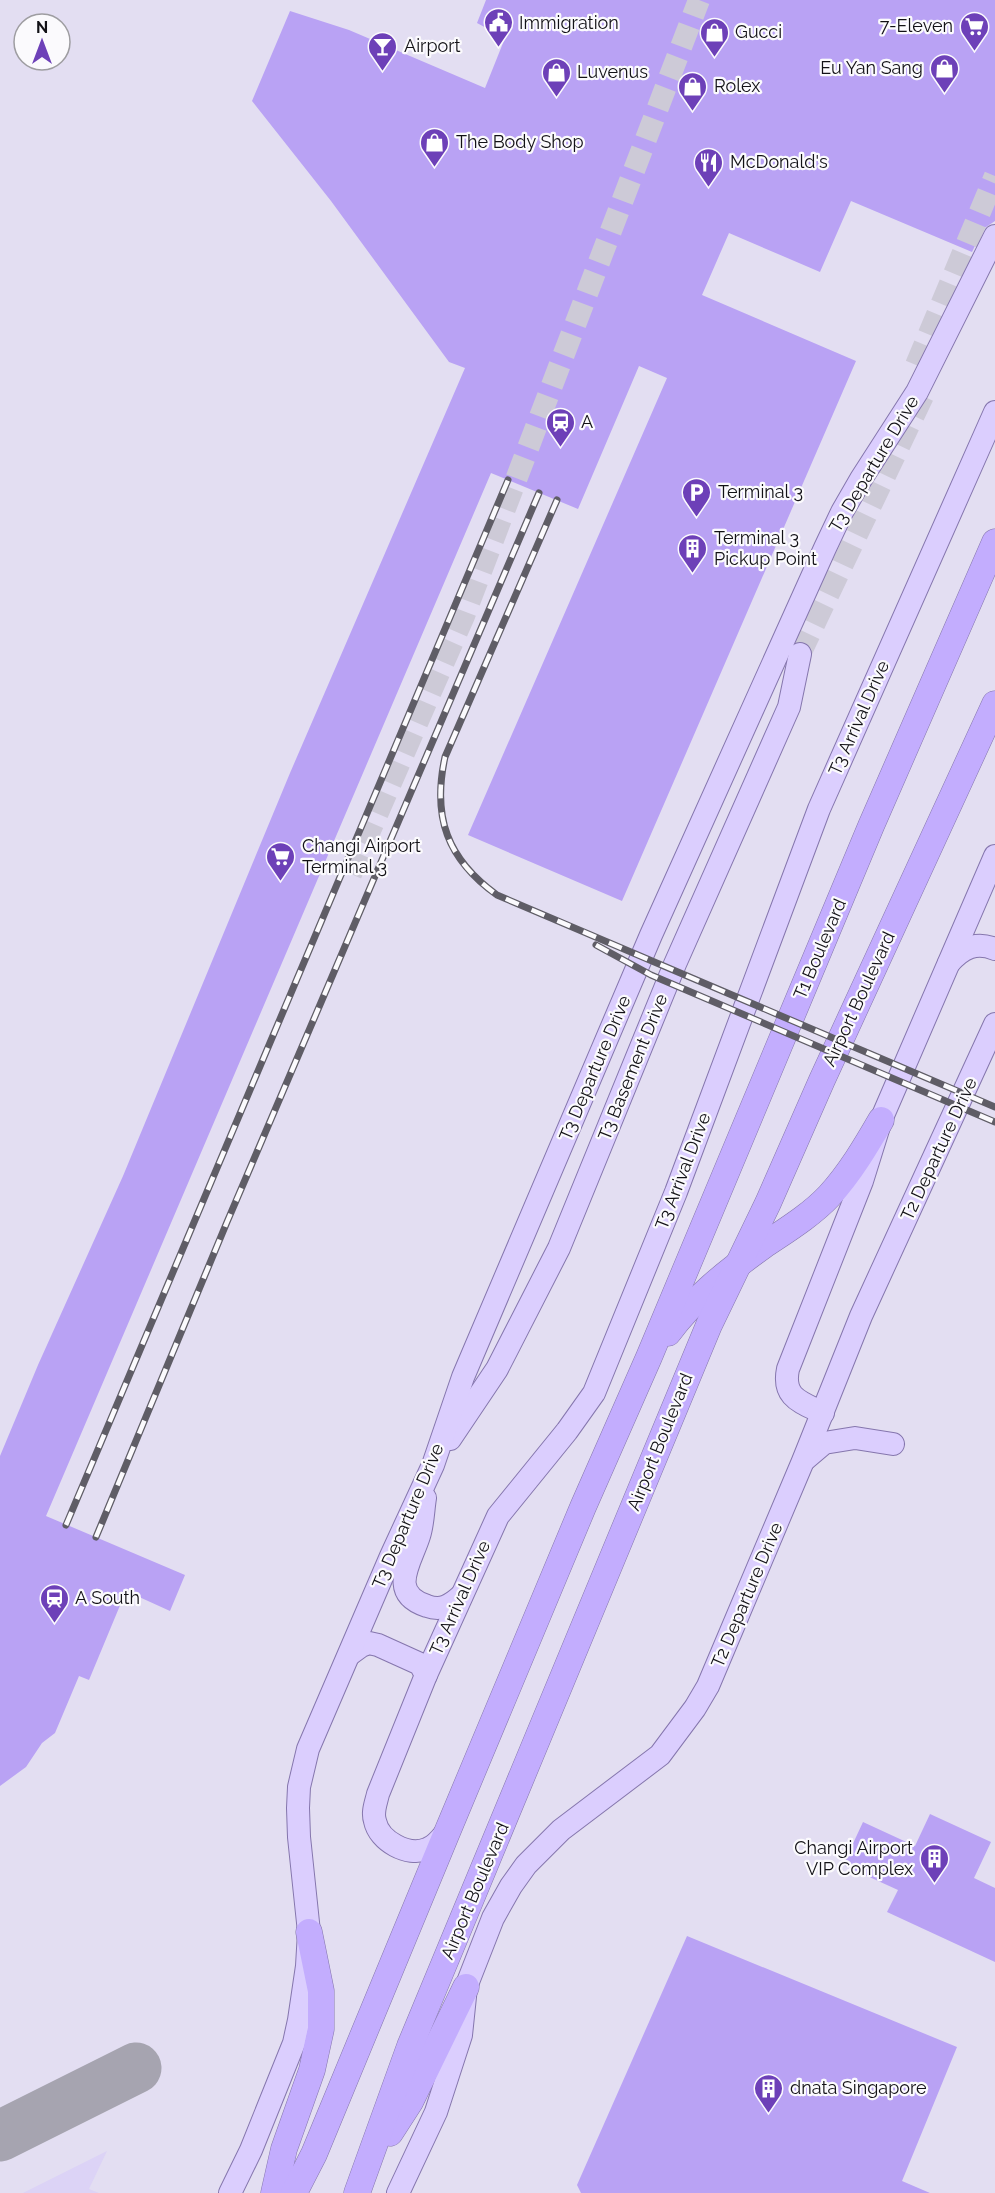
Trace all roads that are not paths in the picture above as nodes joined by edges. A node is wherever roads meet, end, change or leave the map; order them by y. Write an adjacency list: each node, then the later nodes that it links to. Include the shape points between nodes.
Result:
1 (995, 236): 15 (main road, T3 Departure Drive, via 917,392 842,512 651,935 463,1377)
2 (995, 412): 16 (main road, T3 Arrival Drive, via 819,809 676,1192 594,1393 498,1516)
3 (995, 542): 11 (highway, T1 Boulevard, via 871,826)
4 (800, 654): 15 (main road, T3 Basement Drive, via 789,707 675,964 559,1248 497,1368)
5 (995, 704): 22 (highway, Airport Boulevard, via 709,1325 410,2046)
6 (995, 856): 8 (main road)
7 (995, 949): 8 (main road, via 968,947)
8 (948, 964): 10 (main road)
9 (995, 1024): 12 (main road, T2 Departure Drive, via 861,1316)
10 (881, 1120): 11 (highway, via 861,1155 828,1197 697,1298); 12 (main road, via 862,1181 788,1369 790,1393)
11 (649, 1357): 19 (highway)
12 (823, 1413): 14 (main road, T2 Departure Drive)
13 (892, 1444): 14 (main road, via 855,1438 824,1443)
14 (803, 1461): 21 (main road, T2 Departure Drive, via 717,1667 695,1708 660,1755 561,1830 526,1865 493,1918)
15 (430, 1471): 16 (main road, via 420,1533 404,1582 412,1599 430,1608 448,1606); 17 (main road, T3 Departure Drive)
16 (460, 1596): 18 (main road, T3 Arrival Drive)
17 (350, 1654): 18 (main road, via 369,1643 378,1645 420,1664); 20 (main road, T3 Departure Drive, via 308,1749 299,1787 299,1837)
18 (426, 1676): 19 (main road, T3 Arrival Drive, via 378,1794 375,1823 389,1842 418,1852 434,1846)
19 (448, 1830): 25 (highway, via 314,2154)
20 (309, 1932): 23 (main road, via 294,2043); 24 (highway, via 321,1991 321,2029)
21 (466, 1987): 22 (highway, via 410,2102); 26 (main road, T2 Departure Drive, via 461,2035 436,2112)
22 (361, 2182)
23 (230, 2193)
24 (274, 2193)
25 (294, 2193)
26 (398, 2193)

